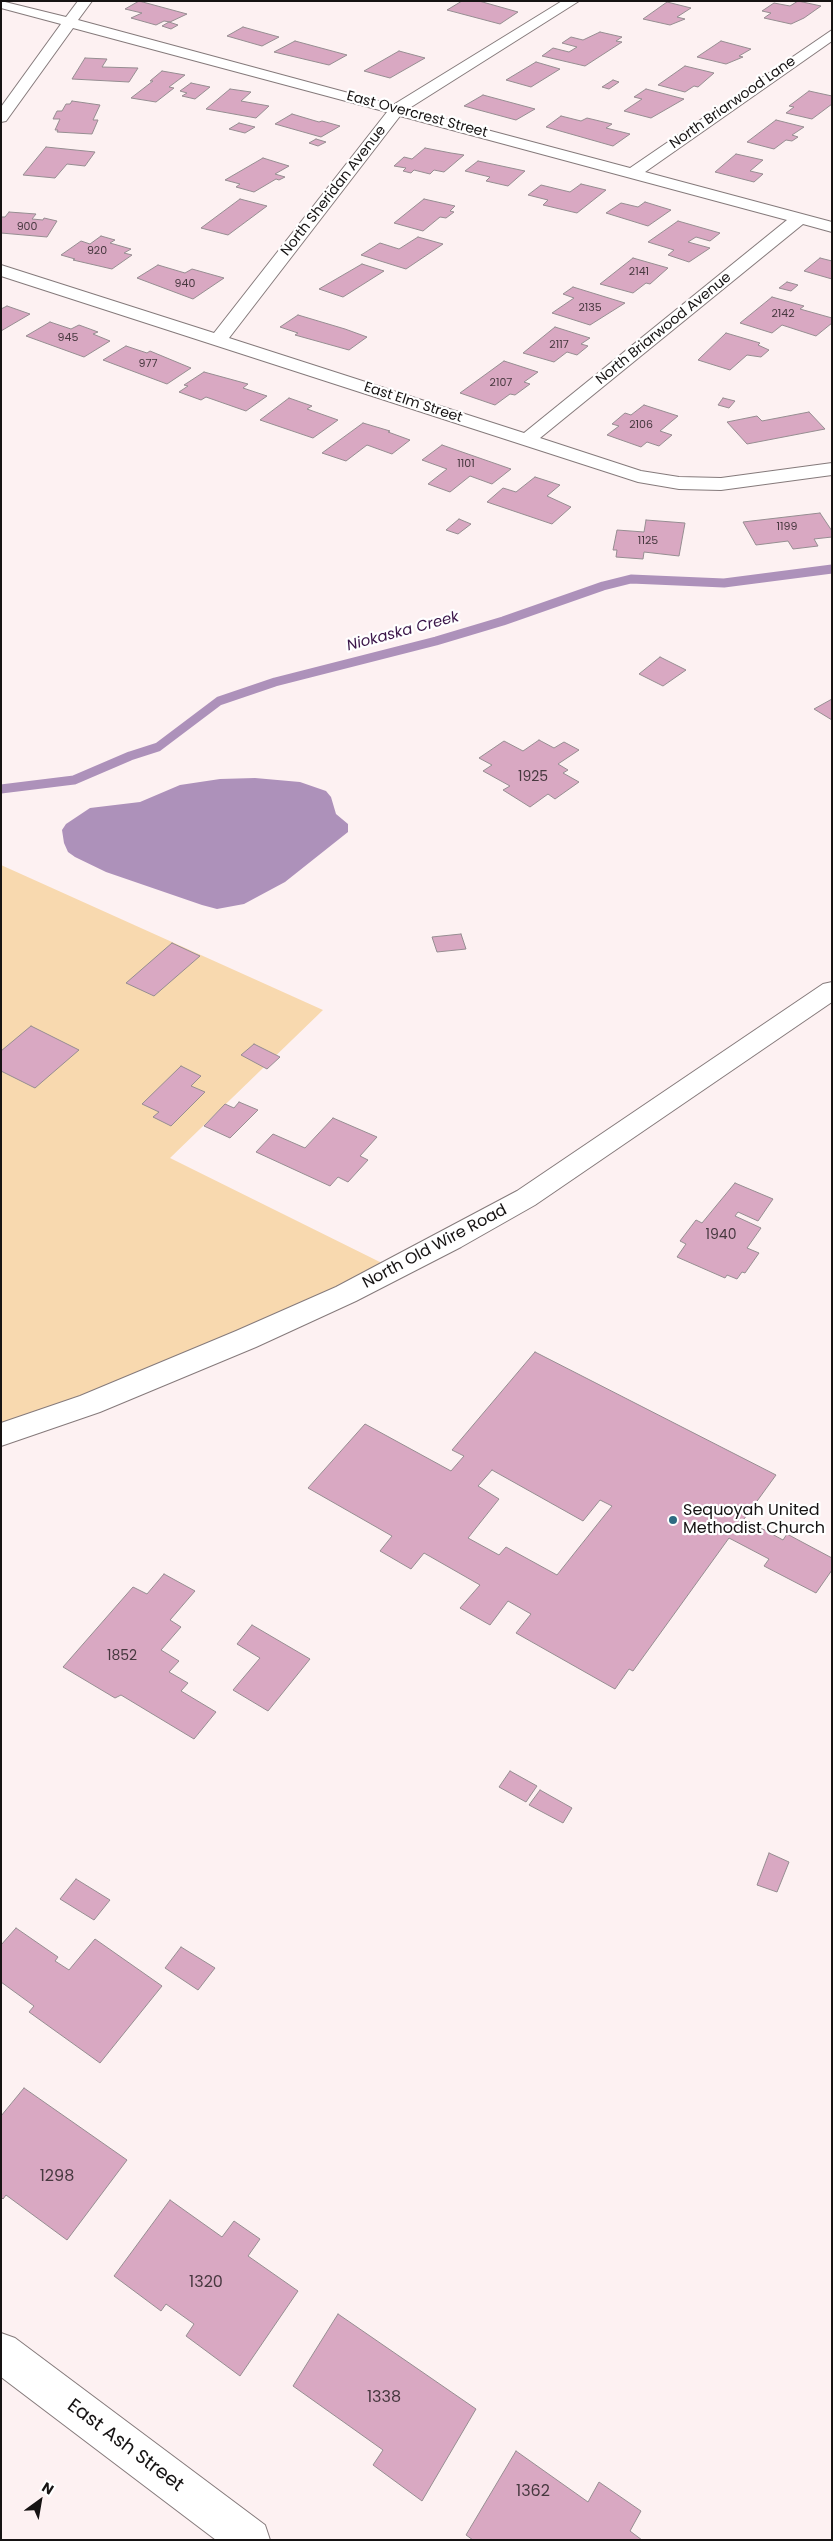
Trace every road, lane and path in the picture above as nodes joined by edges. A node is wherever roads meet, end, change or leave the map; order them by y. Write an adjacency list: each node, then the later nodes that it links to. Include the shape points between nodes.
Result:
1 (85, 1): 4 (street)
2 (568, 2): 6 (street, North Sheridan Avenue)
3 (1, 4): 4 (street, East Overcrest Street)
4 (68, 23): 6 (street, East Overcrest Street); 7 (street)
5 (832, 34): 8 (street, North Briarwood Lane)
6 (398, 110): 8 (street, East Overcrest Street); 12 (street, North Sheridan Avenue)
7 (1, 118)
8 (634, 172): 9 (street, East Overcrest Street)
9 (800, 218): 10 (street, East Overcrest Street); 13 (street, North Briarwood Avenue)
10 (832, 226)
11 (1, 270): 12 (street, East Elm Street)
12 (217, 341): 13 (street, East Elm Street)
13 (528, 439): 14 (street, East Elm Street, via 638,476 679,482 721,484)
14 (832, 469)
15 (832, 990): 16 (street, North Old Wire Road, via 526,1198 450,1240 346,1294 246,1339 90,1404)
16 (1, 1435)
17 (1, 2352): 18 (street, East Ash Street)
18 (250, 2540)

